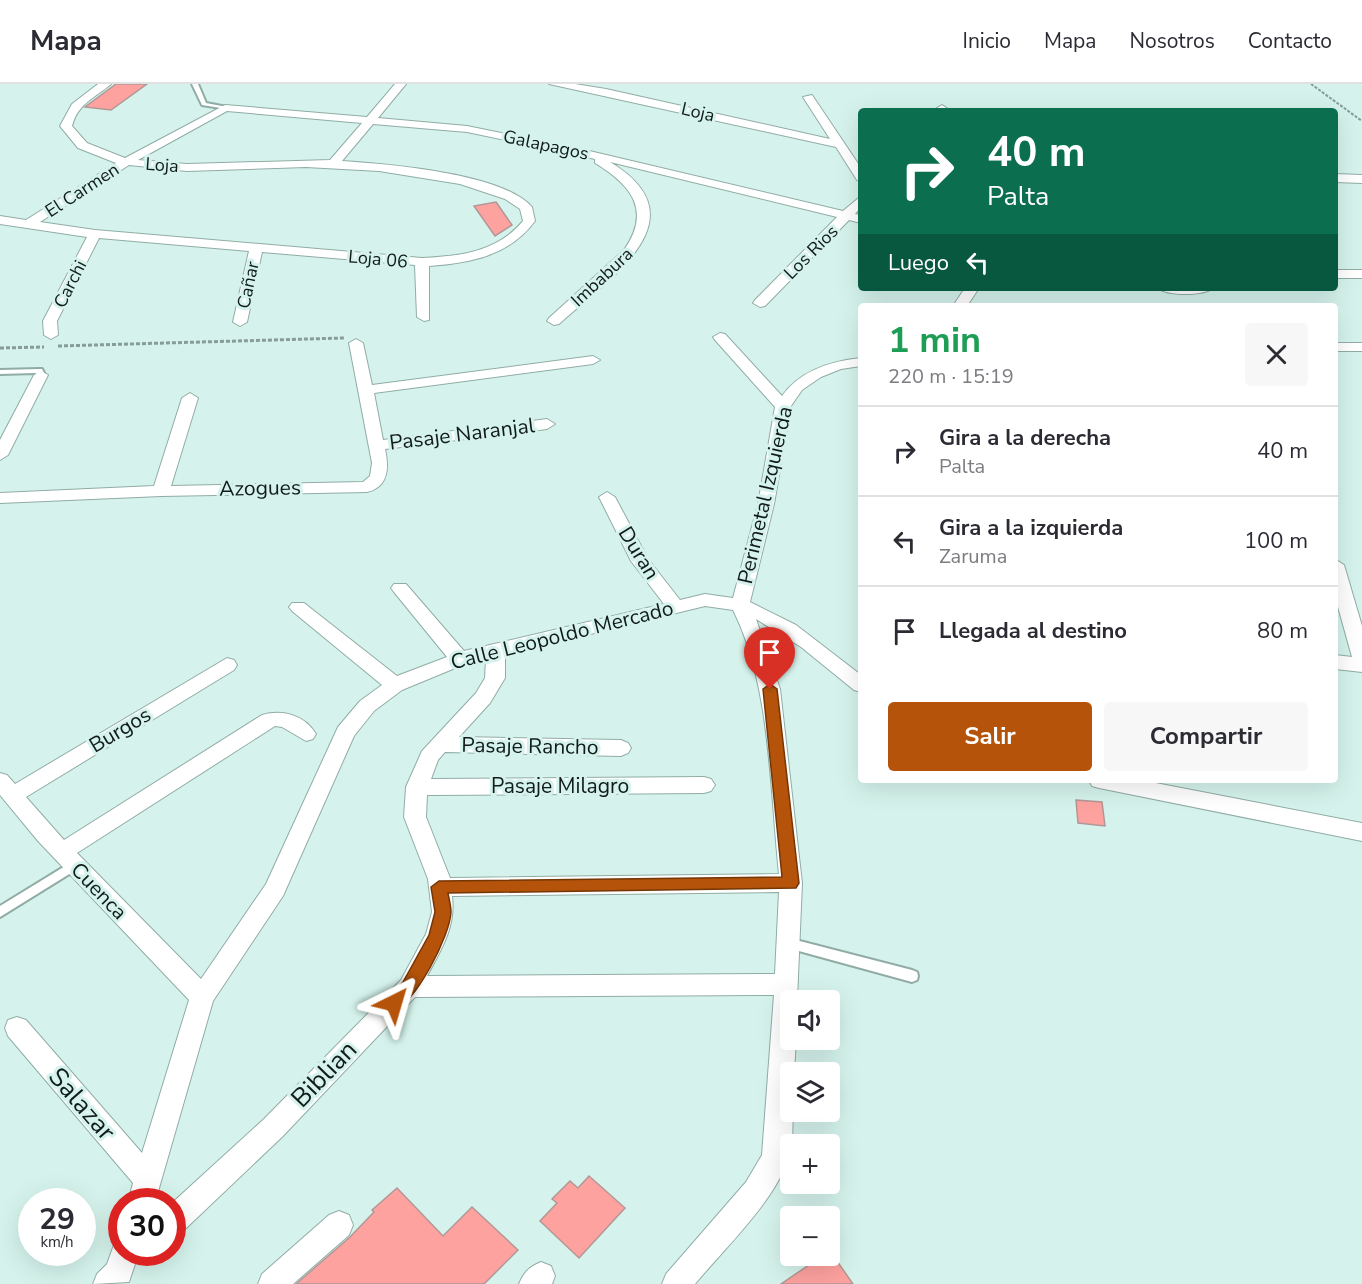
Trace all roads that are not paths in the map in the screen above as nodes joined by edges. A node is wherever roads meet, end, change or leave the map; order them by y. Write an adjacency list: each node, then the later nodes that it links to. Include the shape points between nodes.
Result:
1 (106, 84): 10 (street, Loja, via 85,96 69,114 66,126 83,148)
2 (195, 84): 6 (lane, via 204,104)
3 (401, 84): 7 (street)
4 (554, 84): 8 (street, Loja)
5 (808, 97): 8 (street)
6 (225, 108): 7 (street, Galapagos); 10 (street, El Carmen)
7 (370, 120): 9 (street, Galapagos, via 459,127); 11 (street)
8 (841, 145): 12 (street)
9 (581, 152): 16 (street, Galapagos); 27 (street, Imbabura, via 621,175 642,202 645,224 628,253)
10 (126, 162): 11 (street, Loja, via 176,167); 19 (street, El Carmen)
11 (333, 164): 22 (street, Loja 06, via 479,185 508,194 526,207 529,221 513,241 469,259)
12 (858, 172)
13 (1338, 178): 14 (street)
14 (1362, 179)
15 (858, 203): 16 (street, Los Rios)
16 (847, 215): 17 (street, Galapagos); 25 (street, Los Rios)
17 (858, 218)
18 (0, 220): 19 (street, Loja 06)
19 (27, 225): 20 (street, Loja 06)
20 (95, 234): 21 (street, Loja 06); 29 (street, Carchi, via 51,321)
21 (256, 249): 22 (street, Loja 06); 28 (street, Cañar)
22 (422, 262): 26 (street)
23 (1338, 274): 24 (street)
24 (1362, 274)
25 (760, 303)
26 (424, 317)
27 (554, 321)
28 (240, 322)
29 (51, 335)
30 (720, 337): 40 (street)
31 (356, 343): 38 (street, Azogues)
32 (1338, 347): 33 (street)
33 (1362, 347)
34 (592, 360): 38 (street)
35 (858, 363): 40 (street, Perimetal Izquierda, via 822,370 788,395)
36 (0, 372): 37 (lane, via 39,371)
37 (41, 375): 43 (street)
38 (365, 390): 42 (street, Azogues)
39 (190, 398): 44 (street)
40 (783, 406): 50 (street, Perimetal Izquierda, via 766,504)
41 (547, 424): 42 (street, Pasaje Naranjal)
42 (378, 445): 44 (street, Azogues, via 378,478 367,487)
43 (0, 456)
44 (161, 491): 46 (street, Azogues)
45 (607, 497): 49 (street, Duran, via 640,561)
46 (0, 498)
47 (1338, 575): 54 (street)
48 (400, 588): 53 (street)
49 (675, 606): 50 (street, Calle Leopoldo Mercado, via 705,600); 52 (street, Calle Leopoldo Mercado)
50 (740, 606): 58 (street, Calle Leopoldo Mercado, via 789,629); 69 (street, via 752,629 770,689)
51 (298, 607): 59 (street)
52 (496, 649): 53 (street, Calle Leopoldo Mercado); 61 (street, Biblian, via 495,678 483,698)
53 (460, 658): 59 (street, Calle Leopoldo Mercado)
54 (1362, 658)
55 (1338, 662): 57 (street)
56 (227, 665): 66 (street, Burgos)
57 (1362, 665)
58 (858, 683)
59 (395, 685): 76 (street, Calle Leopoldo Mercado, via 367,706 345,732 275,889)
60 (306, 734): 68 (street, via 288,720 269,720)
61 (439, 744): 62 (street, Pasaje Rancho); 65 (street, Biblian, via 429,756)
62 (621, 748)
63 (1115, 783): 67 (street)
64 (704, 785): 65 (street, Pasaje Milagro)
65 (417, 787): 70 (street, Biblian, via 415,818)
66 (7, 788): 68 (street, Cuenca)
67 (1362, 832)
68 (69, 859): 71 (lane); 76 (street, Cuenca)
69 (791, 883): 70 (street); 72 (street)
70 (439, 887): 75 (street, Biblian, via 443,912 437,936)
71 (0, 912)
72 (788, 943): 73 (lane); 74 (street)
73 (912, 976)
74 (786, 984): 75 (street); 83 (street, via 775,1158 756,1191)
75 (409, 987): 80 (street, Biblian, via 273,1128)
76 (202, 997): 79 (street, Calle Leopoldo Mercado)
77 (17, 1028): 78 (street, Salazar)
78 (143, 1188)
79 (146, 1188)
80 (186, 1209)
81 (339, 1225): 82 (street)
82 (272, 1284)
83 (676, 1284)

